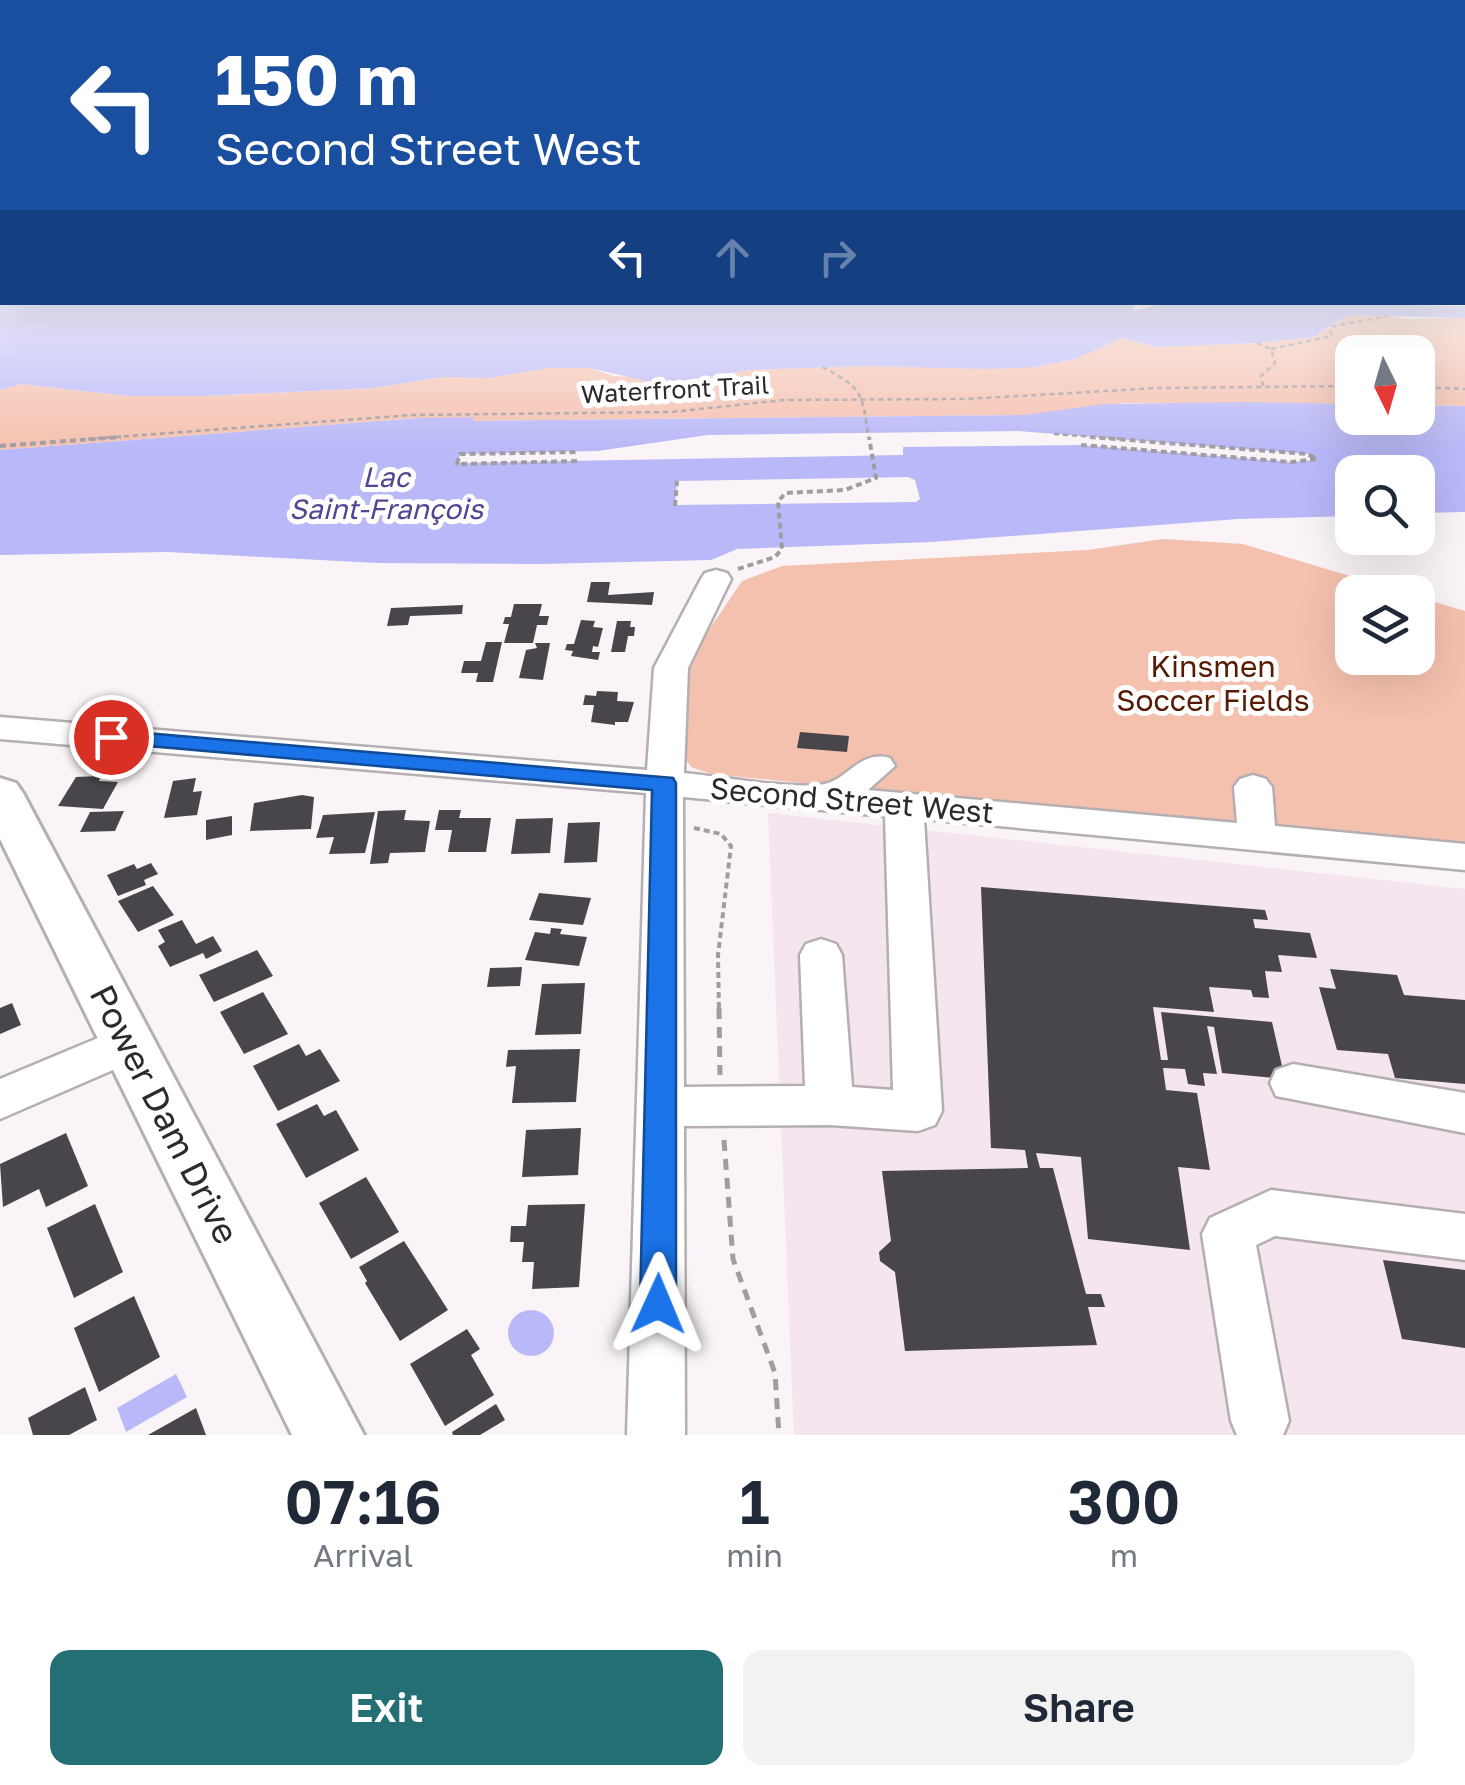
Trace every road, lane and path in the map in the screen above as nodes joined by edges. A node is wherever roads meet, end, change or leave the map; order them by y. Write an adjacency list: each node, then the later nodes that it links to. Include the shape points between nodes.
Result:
1 (1383, 317): 3 (path, via 1334,326 1323,340)
2 (1257, 344): 3 (path)
3 (1271, 349): 5 (path, via 1274,366 1260,376)
4 (822, 368): 9 (path, via 852,382)
5 (1263, 386): 6 (path, Waterfront Trail); 9 (path, Waterfront Trail)
6 (1335, 386)
7 (1435, 388): 8 (path)
8 (1465, 389)
9 (862, 400): 10 (path); 13 (path, Waterfront Trail, via 671,412 412,415)
10 (864, 411): 15 (path)
11 (1054, 434): 12 (path, via 1317,460)
12 (1081, 445)
13 (0, 446)
14 (578, 452): 16 (path, via 460,454 458,464)
15 (872, 456): 17 (path)
16 (577, 461)
17 (876, 478): 19 (path, via 855,488 785,493)
18 (677, 481): 20 (path)
19 (778, 502): 21 (path, via 782,550)
20 (675, 506)
21 (716, 579): 24 (street, via 671,668)
22 (0, 728): 24 (street, Second Street West)
23 (877, 766): 27 (street)
24 (664, 783): 27 (street, Second Street West); 36 (street)
25 (1253, 787): 29 (street)
26 (0, 794): 32 (main road, Power Dam Drive)
27 (831, 798): 28 (street, Second Street West)
28 (904, 805): 29 (street, Second Street West); 35 (street, via 918,1112)
29 (1257, 836): 30 (street, Second Street West)
30 (1458, 866)
31 (822, 955): 35 (street)
32 (129, 1043): 34 (street); 40 (main road, Power Dam Drive)
33 (1292, 1083): 37 (street)
34 (0, 1100)
35 (830, 1105): 36 (street)
36 (660, 1108): 41 (street)
37 (1465, 1114)
38 (1465, 1237): 39 (street, via 1272,1212 1228,1234)
39 (1260, 1421)
40 (329, 1435)
41 (656, 1435)

